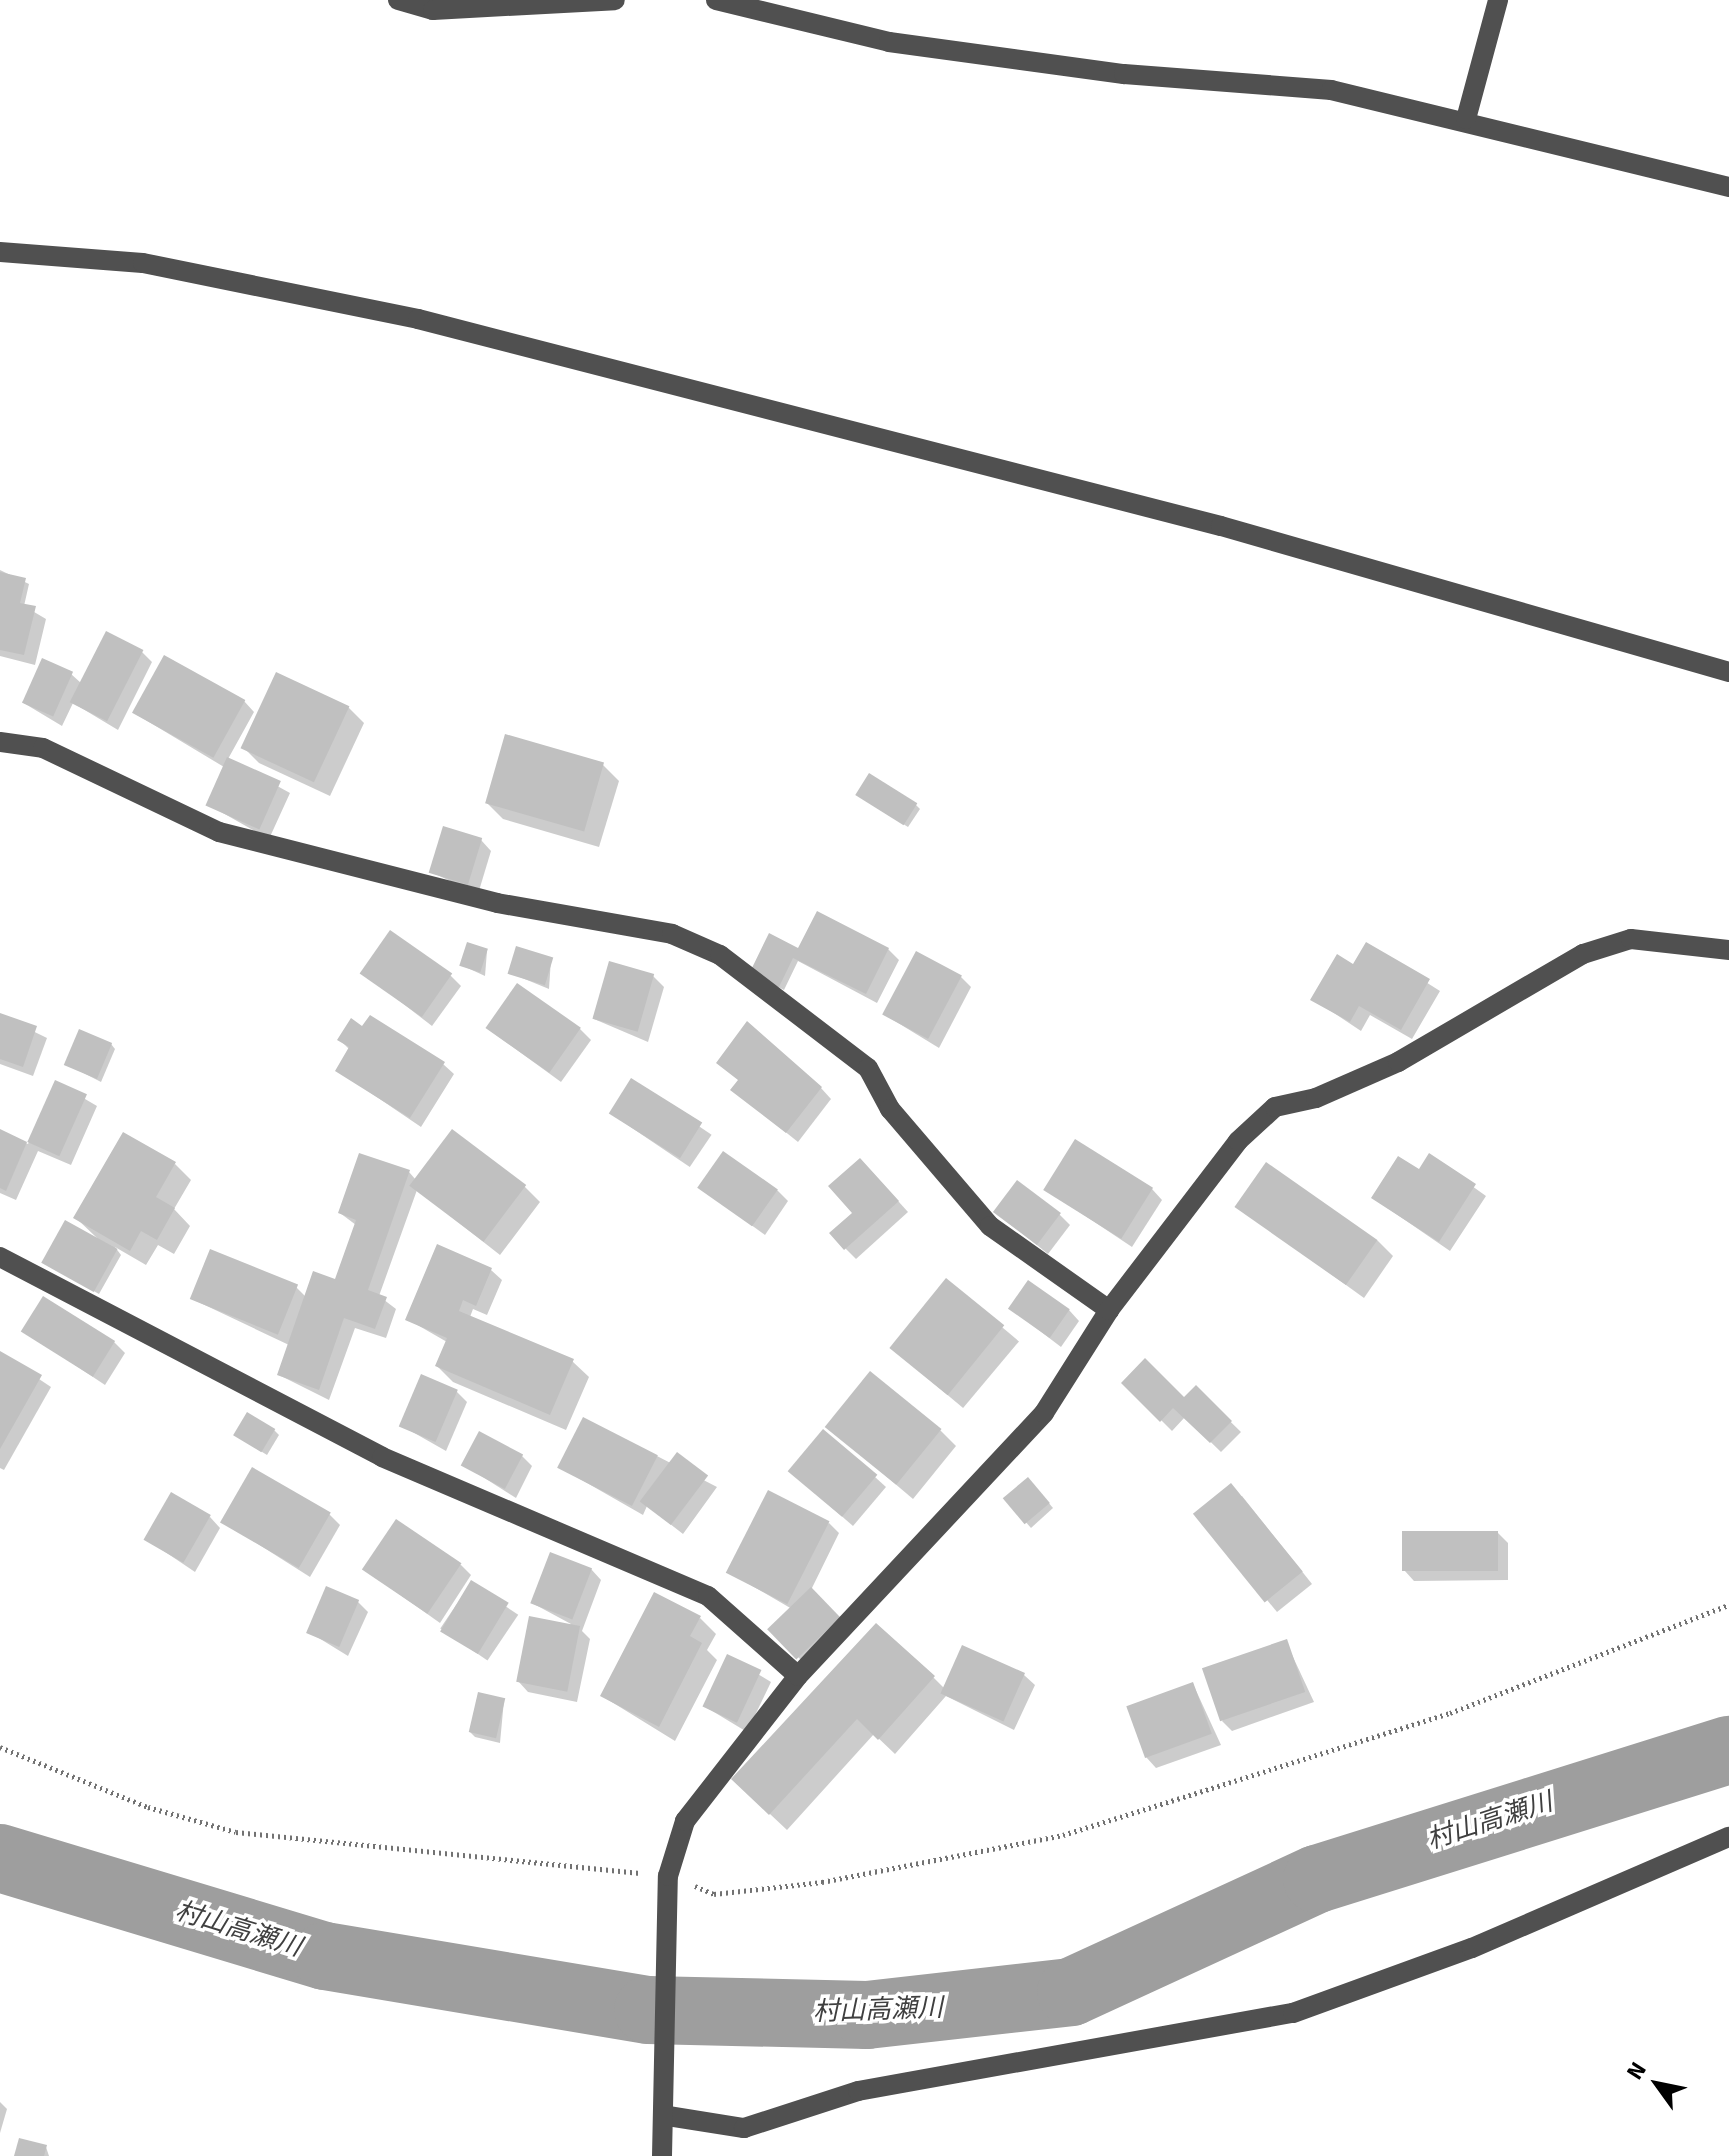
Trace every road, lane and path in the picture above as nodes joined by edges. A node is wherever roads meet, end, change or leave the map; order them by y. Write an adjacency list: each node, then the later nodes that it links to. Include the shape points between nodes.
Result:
1 (398, 0): 2 (street, via 433,10)
2 (615, 0)
3 (716, 0): 5 (street, via 889,42 1124,74 1331,90)
4 (1498, 0): 5 (street)
5 (1466, 119): 6 (street)
6 (1729, 187)
7 (0, 252): 8 (street, via 143,263 418,319 1221,526)
8 (1729, 672)
9 (0, 742): 12 (street, via 72,760 219,832 497,903 672,934 720,955 868,1068 890,1109 990,1226)
10 (1729, 950): 12 (street, via 1631,939 1583,954 1398,1062 1316,1098 1275,1107 1238,1141)
11 (0, 1257): 14 (street, via 382,1457 708,1596)
12 (1109, 1310): 14 (street, via 1044,1413)
13 (1729, 1605): 17 (path, via 1450,1713 1063,1835 822,1882 714,1894)
14 (798, 1676): 17 (street, via 685,1821)
15 (0, 1747): 17 (path, via 148,1807 236,1832)
16 (1729, 1837): 18 (street, via 1472,1948 1293,2013 858,2091 744,2128)
17 (668, 1876): 18 (street)
18 (668, 2116): 19 (street)
19 (662, 2156)

